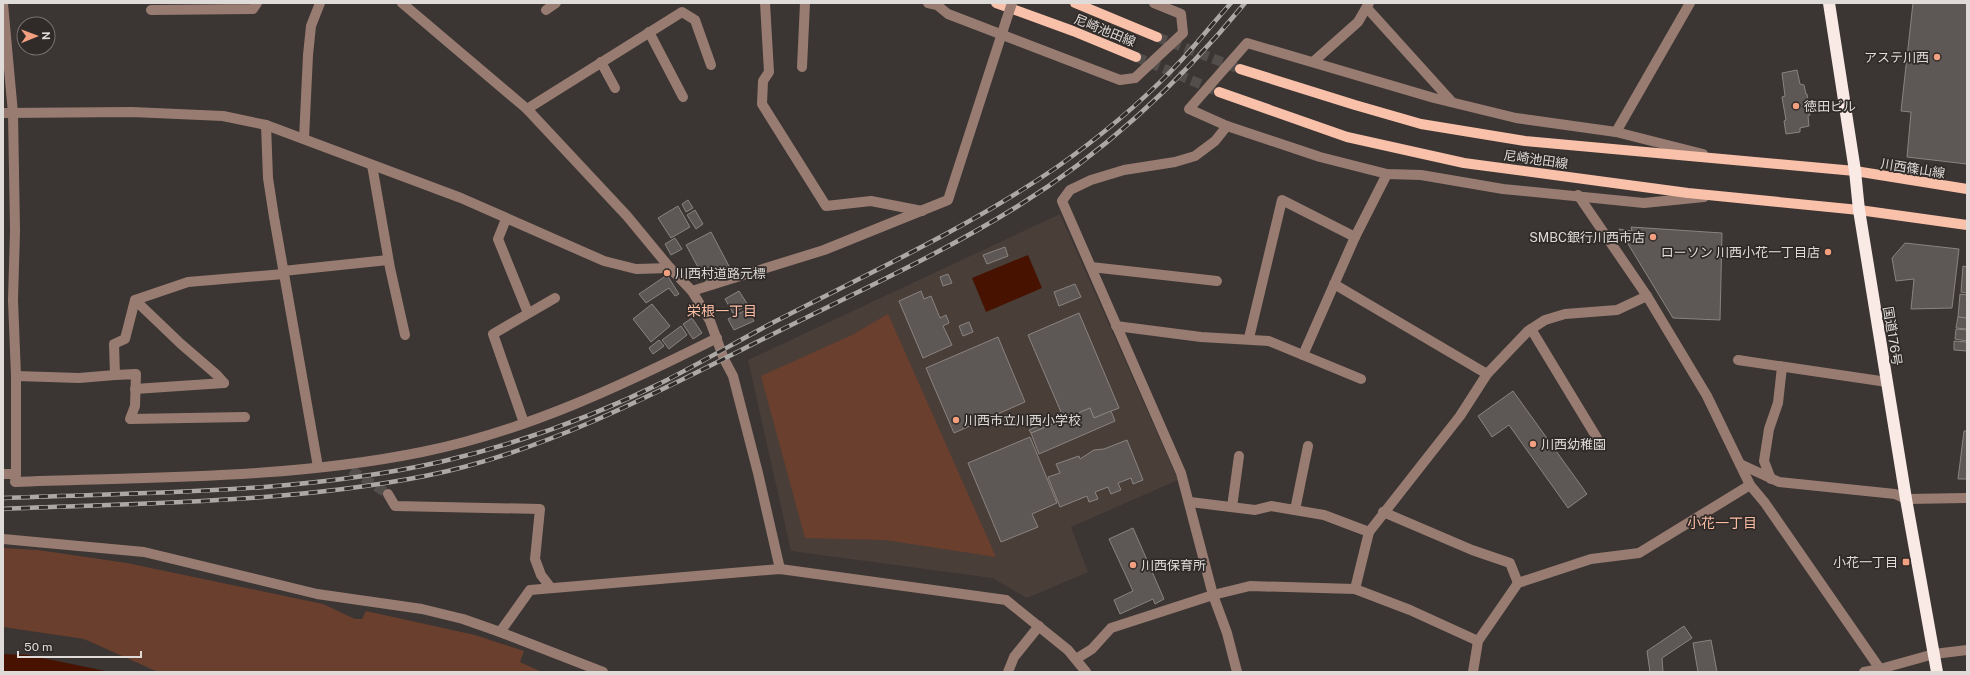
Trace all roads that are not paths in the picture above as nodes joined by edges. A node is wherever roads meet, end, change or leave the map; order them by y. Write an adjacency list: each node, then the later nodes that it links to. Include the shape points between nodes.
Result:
1 (257, 3): 16 (street, via 253,9)
2 (320, 3): 36 (street, via 311,26)
3 (402, 3): 31 (street)
4 (556, 3): 17 (street)
5 (765, 3): 45 (street, via 769,72 763,80 762,104 826,206 871,201)
6 (805, 3): 25 (street)
7 (928, 3): 19 (street, via 948,14)
8 (996, 3): 21 (main road, 尼崎池田線)
9 (1012, 3): 19 (street, bridge)
10 (1075, 3): 20 (main road, 尼崎池田線)
11 (1154, 3): 19 (street, via 1180,14 1183,33 1135,78 1120,80)
12 (1690, 3): 35 (street)
13 (1829, 3): 39 (highway, 国道176号)
14 (3, 4): 32 (street)
15 (1368, 5): 23 (street, via 1358,22); 30 (street)
16 (151, 10)
17 (546, 10)
18 (649, 32): 22 (street); 24 (street, via 682,12 690,16 695,20); 29 (street)
19 (1002, 35): 45 (street, via 948,200)
20 (1157, 37)
21 (1136, 57)
22 (601, 62): 27 (street); 31 (street)
23 (1313, 62): 30 (street); 34 (street, via 1247,43 1189,109)
24 (711, 65)
25 (802, 67)
26 (1240, 69): 37 (main road, 尼崎池田線, via 1421,124 1525,141)
27 (615, 88)
28 (1219, 92): 43 (main road, 尼崎池田線, via 1347,137 1464,163)
29 (682, 97)
30 (1452, 102): 35 (street, via 1516,118)
31 (527, 109): 51 (street, via 627,216)
32 (8, 113): 33 (street, via 132,112 223,116); 58 (street, via 15,231)
33 (266, 125): 36 (street); 52 (street, via 268,178)
34 (1227, 126): 40 (street, via 1320,157); 50 (street, via 1216,141 1195,156 1176,162 1124,170 1091,180 1070,190 1062,201)
35 (1616, 132): 37 (street)
36 (304, 139): 38 (street)
37 (1720, 159): 39 (main road, 尼崎池田線)
38 (372, 165): 46 (street, via 461,198); 49 (street)
39 (1855, 172): 41 (main road, 川西篠山線); 44 (highway, 国道176号)
40 (1387, 174): 42 (street, via 1422,174 1503,189); 48 (street)
41 (1967, 189)
42 (1578, 195): 43 (street, via 1644,203); 56 (street)
43 (1712, 196): 44 (main road, 尼崎池田線)
44 (1859, 210): 47 (main road); 73 (highway, 国道176号)
45 (922, 211): 55 (street, via 824,250)
46 (506, 219): 51 (street, via 604,262 636,268); 60 (street, via 498,239)
47 (1967, 225)
48 (1355, 237): 54 (street); 65 (street, via 1282,200)
49 (388, 260): 52 (street); 63 (street)
50 (1091, 267): 53 (street); 61 (street)
51 (670, 268): 55 (street)
52 (284, 272): 59 (street, via 188,282); 81 (street)
53 (1217, 281)
54 (1334, 284): 66 (street); 69 (street)
55 (692, 291): 64 (street)
56 (1647, 296): 62 (street, via 1617,310 1566,314 1545,320); 80 (street, via 1707,396)
57 (555, 298): 60 (street)
58 (8, 300): 70 (street)
59 (135, 300): 71 (street, via 125,339 114,344); 74 (street, via 224,383)
60 (528, 313): 76 (street, via 493,334)
61 (1116, 326): 65 (street, via 1201,336); 89 (street, via 1181,473)
62 (1531, 329): 69 (street); 77 (street)
63 (405, 335)
64 (717, 338): 76 (street, via 603,393); 95 (street, via 733,376)
65 (1250, 338): 66 (street, via 1269,341)
66 (1303, 354): 72 (street)
67 (1738, 360): 68 (street)
68 (1782, 367): 73 (street); 84 (street, via 1778,403 1769,428 1764,461)
69 (1487, 374): 92 (street, via 1460,416)
70 (16, 376): 71 (street); 83 (street)
71 (115, 376): 74 (street, via 136,374)
72 (1362, 379)
73 (1887, 382): 88 (highway, 国道176号)
74 (136, 389): 75 (street, via 135,406 130,419)
75 (244, 417)
76 (524, 423): 81 (street, via 423,452 348,467)
77 (1597, 438)
78 (1308, 446): 91 (street)
79 (1239, 456): 90 (street)
80 (1740, 464): 84 (street); 85 (street)
81 (318, 467): 83 (street, via 234,474 15,482)
82 (3, 474): 83 (street)
83 (16, 474)
84 (1771, 479): 88 (street, via 1779,482 1895,494)
85 (1750, 485): 96 (street, via 1639,553 1591,559); 106 (street, via 1766,504)
86 (388, 494): 97 (street, via 395,506 540,509 535,559 541,575)
87 (1967, 498): 88 (street)
88 (1906, 500): 104 (highway, 国道176号)
89 (1190, 502): 90 (street); 99 (street)
90 (1232, 507): 91 (street, via 1255,510 1271,506)
91 (1295, 510): 93 (street, via 1324,515)
92 (1384, 512): 93 (street); 96 (street, via 1472,550 1510,563)
93 (1368, 532): 98 (street)
94 (3, 539): 101 (street, via 144,552 317,594 422,609 463,619)
95 (780, 569): 97 (street); 100 (street, via 1006,600)
96 (1518, 583): 102 (street)
97 (551, 588): 101 (street, via 530,590)
98 (1354, 589): 99 (street, via 1250,586); 102 (street, via 1410,610)
99 (1213, 595): 105 (street, via 1111,628 1092,649); 110 (street)
100 (1039, 626): 105 (street); 108 (street, via 1014,657)
101 (500, 632): 107 (street)
102 (1478, 641): 111 (street)
103 (1967, 650): 104 (street)
104 (1934, 654): 106 (street); 113 (highway, 国道176号)
105 (1076, 660): 109 (street)
106 (1880, 669): 112 (street)
107 (603, 672)
108 (1008, 672)
109 (1086, 672)
110 (1237, 672)
111 (1473, 672)
112 (1864, 672)
113 (1937, 672)

